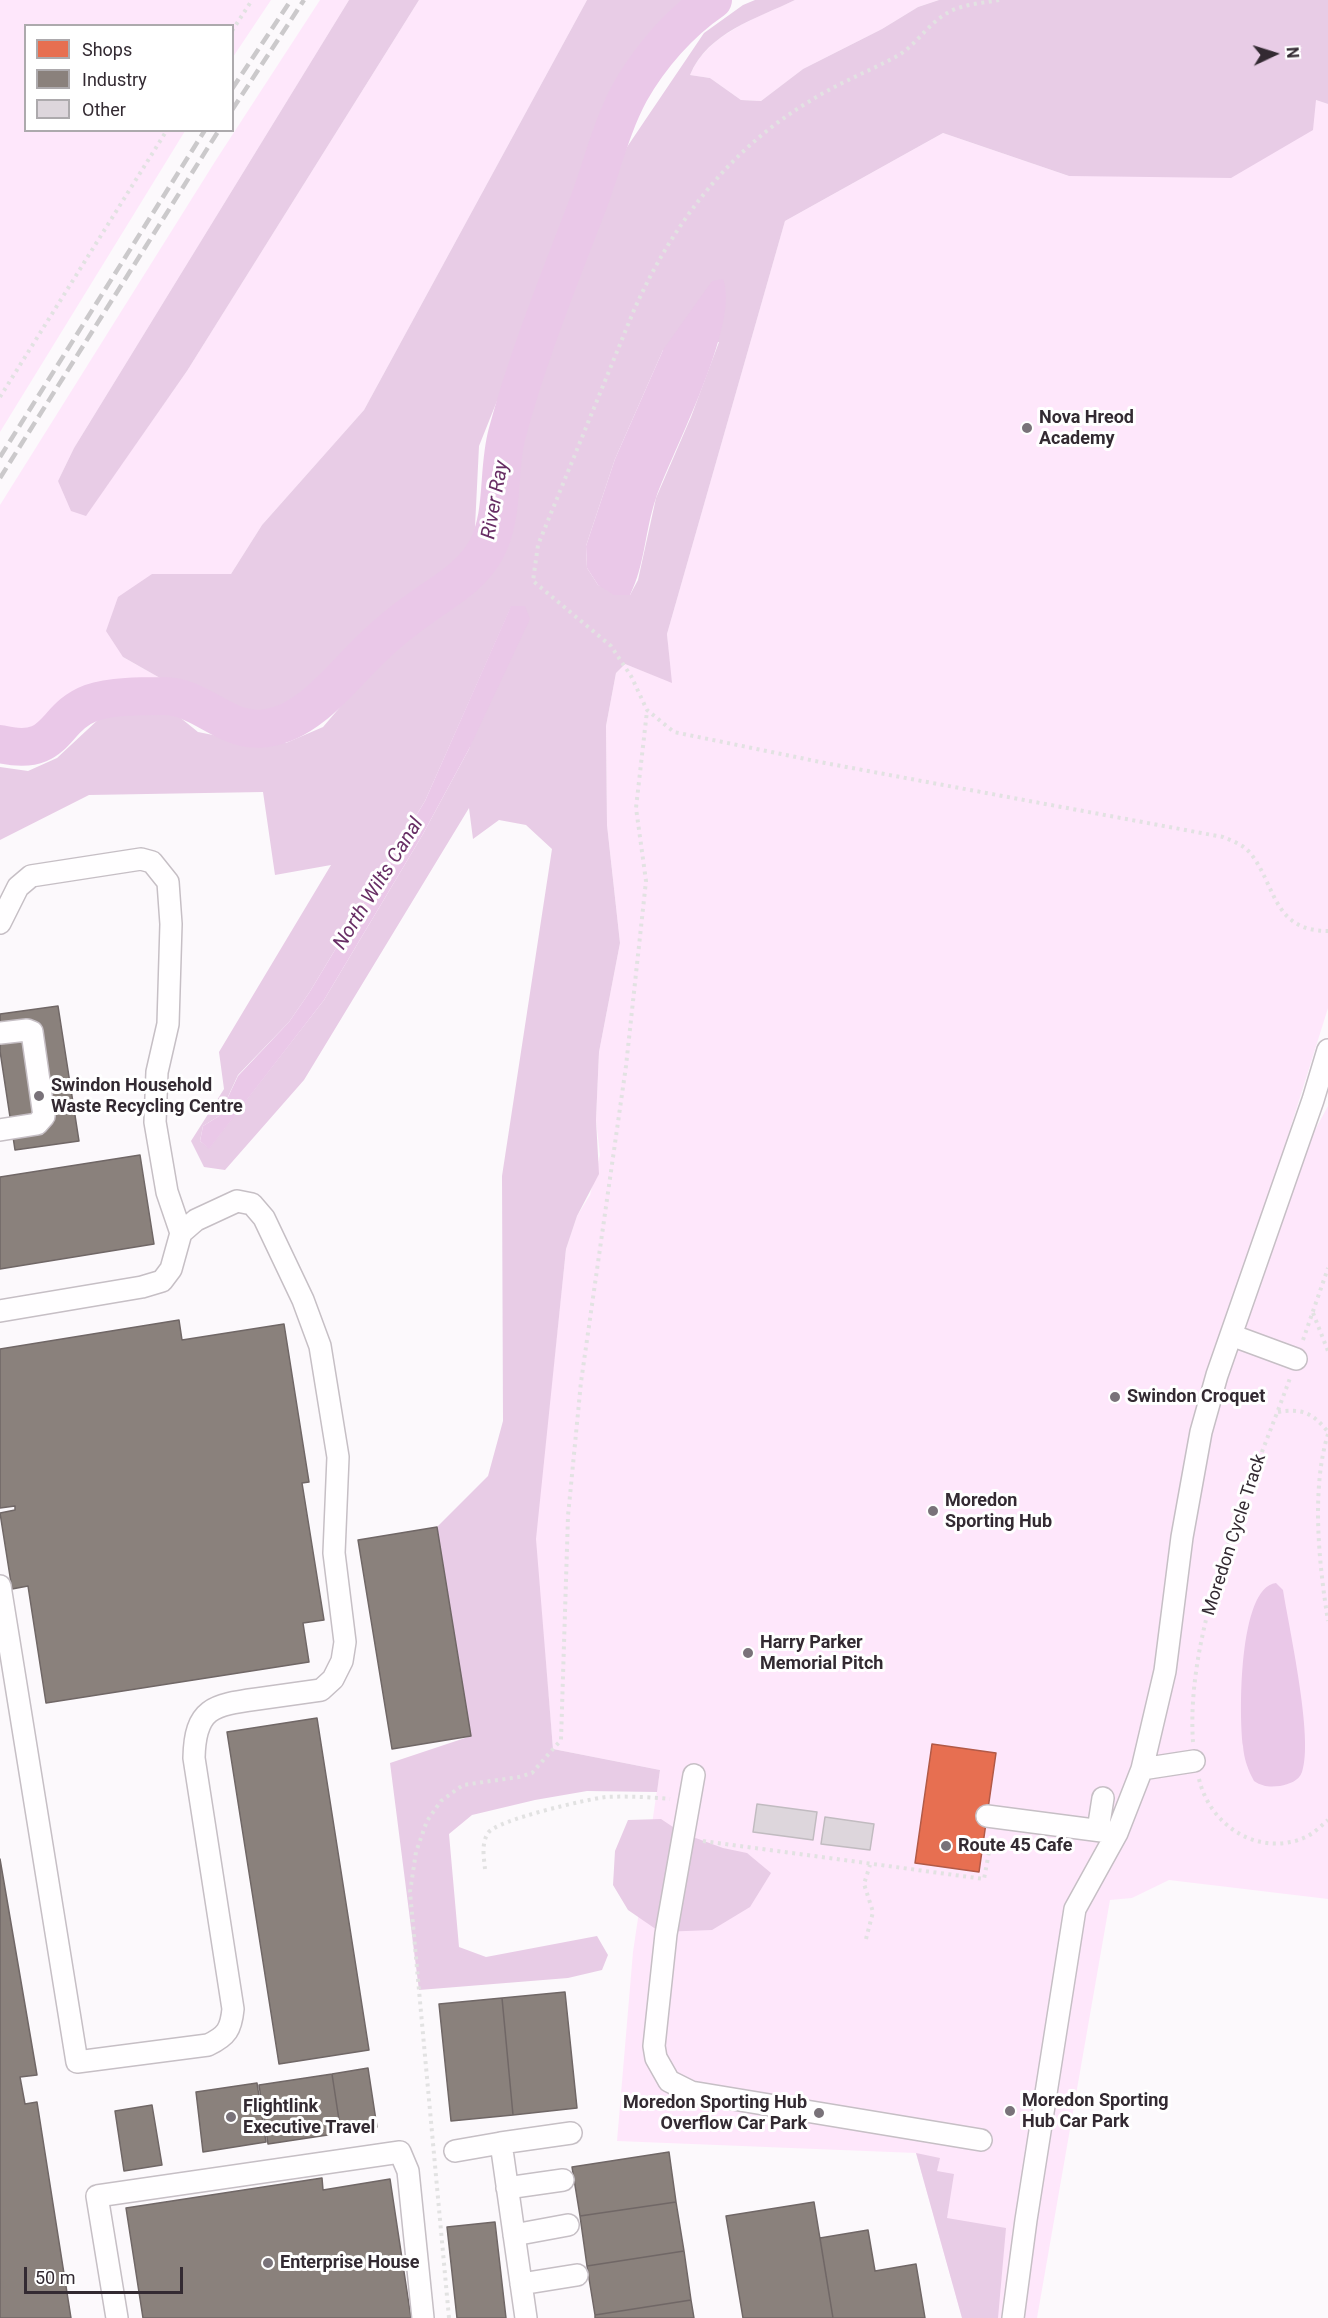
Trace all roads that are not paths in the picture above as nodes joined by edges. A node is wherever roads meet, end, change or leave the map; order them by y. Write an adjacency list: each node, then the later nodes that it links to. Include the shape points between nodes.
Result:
1 (0, 923): 5 (lane, via 18,887 32,876 141,859 152,862 168,882 168,1024 157,1072 155,1122 166,1192)
2 (0, 1033): 4 (lane, via 27,1029 32,1032 44,1116 38,1124)
3 (1328, 1050): 7 (lane)
4 (0, 1130)
5 (181, 1233): 6 (lane, via 171,1269 162,1281); 9 (lane, via 196,1220 237,1201 252,1204 264,1218 320,1346 338,1457 334,1553 345,1641 342,1661 333,1679 321,1689 219,1704 204,1717 194,1736 194,1758 233,2009 231,2027 224,2038 208,2045 77,2062)
6 (0, 1311)
7 (1231, 1335): 8 (lane); 11 (lane, via 1217,1375 1191,1482 1165,1671)
8 (1296, 1359)
9 (0, 1586)
10 (1194, 1761): 11 (lane)
11 (1142, 1769): 15 (lane)
12 (694, 1775): 17 (lane, via 666,1934 654,2046 669,2081 691,2092)
13 (1103, 1797): 15 (lane)
14 (991, 1817): 15 (lane)
15 (1107, 1831): 29 (lane, via 1075,1909)
16 (571, 2133): 18 (lane)
17 (981, 2140)
18 (501, 2143): 19 (lane); 21 (lane)
19 (455, 2151)
20 (563, 2180): 21 (lane)
21 (507, 2188): 23 (lane)
22 (568, 2225): 23 (lane)
23 (514, 2235): 25 (lane)
24 (577, 2275): 25 (lane)
25 (521, 2284): 28 (lane)
26 (117, 2318): 27 (lane, via 97,2196 399,2152 408,2171)
27 (423, 2318)
28 (526, 2318)
29 (1013, 2318)

